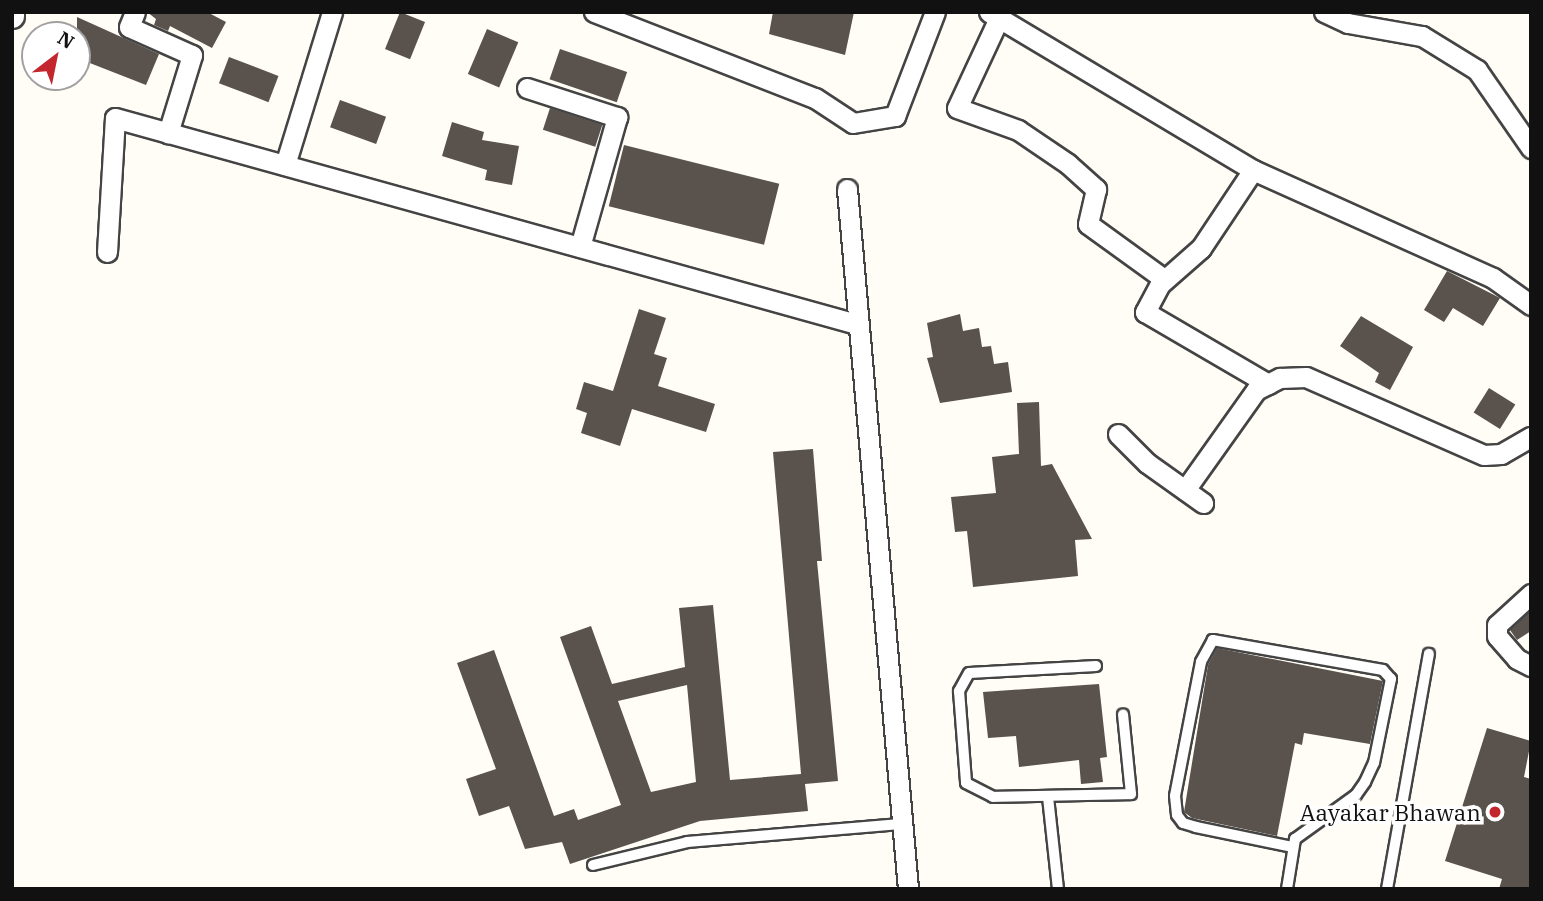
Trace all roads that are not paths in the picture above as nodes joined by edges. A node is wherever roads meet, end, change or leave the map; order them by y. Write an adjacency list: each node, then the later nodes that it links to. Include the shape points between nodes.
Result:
1 (135, 12): 8 (street, via 129,27 192,55)
2 (332, 12): 10 (street)
3 (594, 12): 5 (street, via 815,98 853,123 895,116)
4 (1324, 12): 9 (street, via 1348,23 1422,36 1477,70)
5 (933, 13)
6 (994, 15): 11 (street); 15 (street, via 957,108 1018,130 1068,164 1096,189 1088,224)
7 (527, 88): 13 (street, via 617,117)
8 (169, 133): 10 (street); 14 (street, via 115,118)
9 (1531, 148)
10 (285, 165): 13 (street)
11 (1253, 170): 15 (street, via 1201,247); 16 (street, via 1493,278)
12 (847, 189): 17 (street)
13 (580, 247): 17 (street)
14 (107, 252)
15 (1164, 279): 18 (street, via 1145,308 1149,317)
16 (1531, 305)
17 (858, 324): 29 (street)
18 (1268, 384): 20 (street, via 1280,378 1306,377 1485,455 1501,454); 21 (street, via 1256,390)
19 (1118, 434): 21 (street)
20 (1531, 436)
21 (1185, 490): 22 (street)
22 (1203, 503)
23 (1531, 594): 26 (street, via 1497,625 1497,636 1517,659)
24 (1429, 654): 35 (lane)
25 (1096, 666): 28 (lane, via 969,673 961,681 967,783 993,797)
26 (1531, 666)
27 (1123, 714): 28 (lane, via 1131,794)
28 (1048, 797): 33 (lane)
29 (903, 824): 31 (lane, via 687,842); 32 (street)
30 (1293, 847): 30 (lane, via 1301,831 1356,795 1365,782 1374,763 1391,679 1383,670 1213,640 1201,662 1175,796 1177,815 1183,823 1196,827); 34 (lane)
31 (593, 865)
32 (908, 889)
33 (1058, 889)
34 (1287, 889)
35 (1387, 889)

